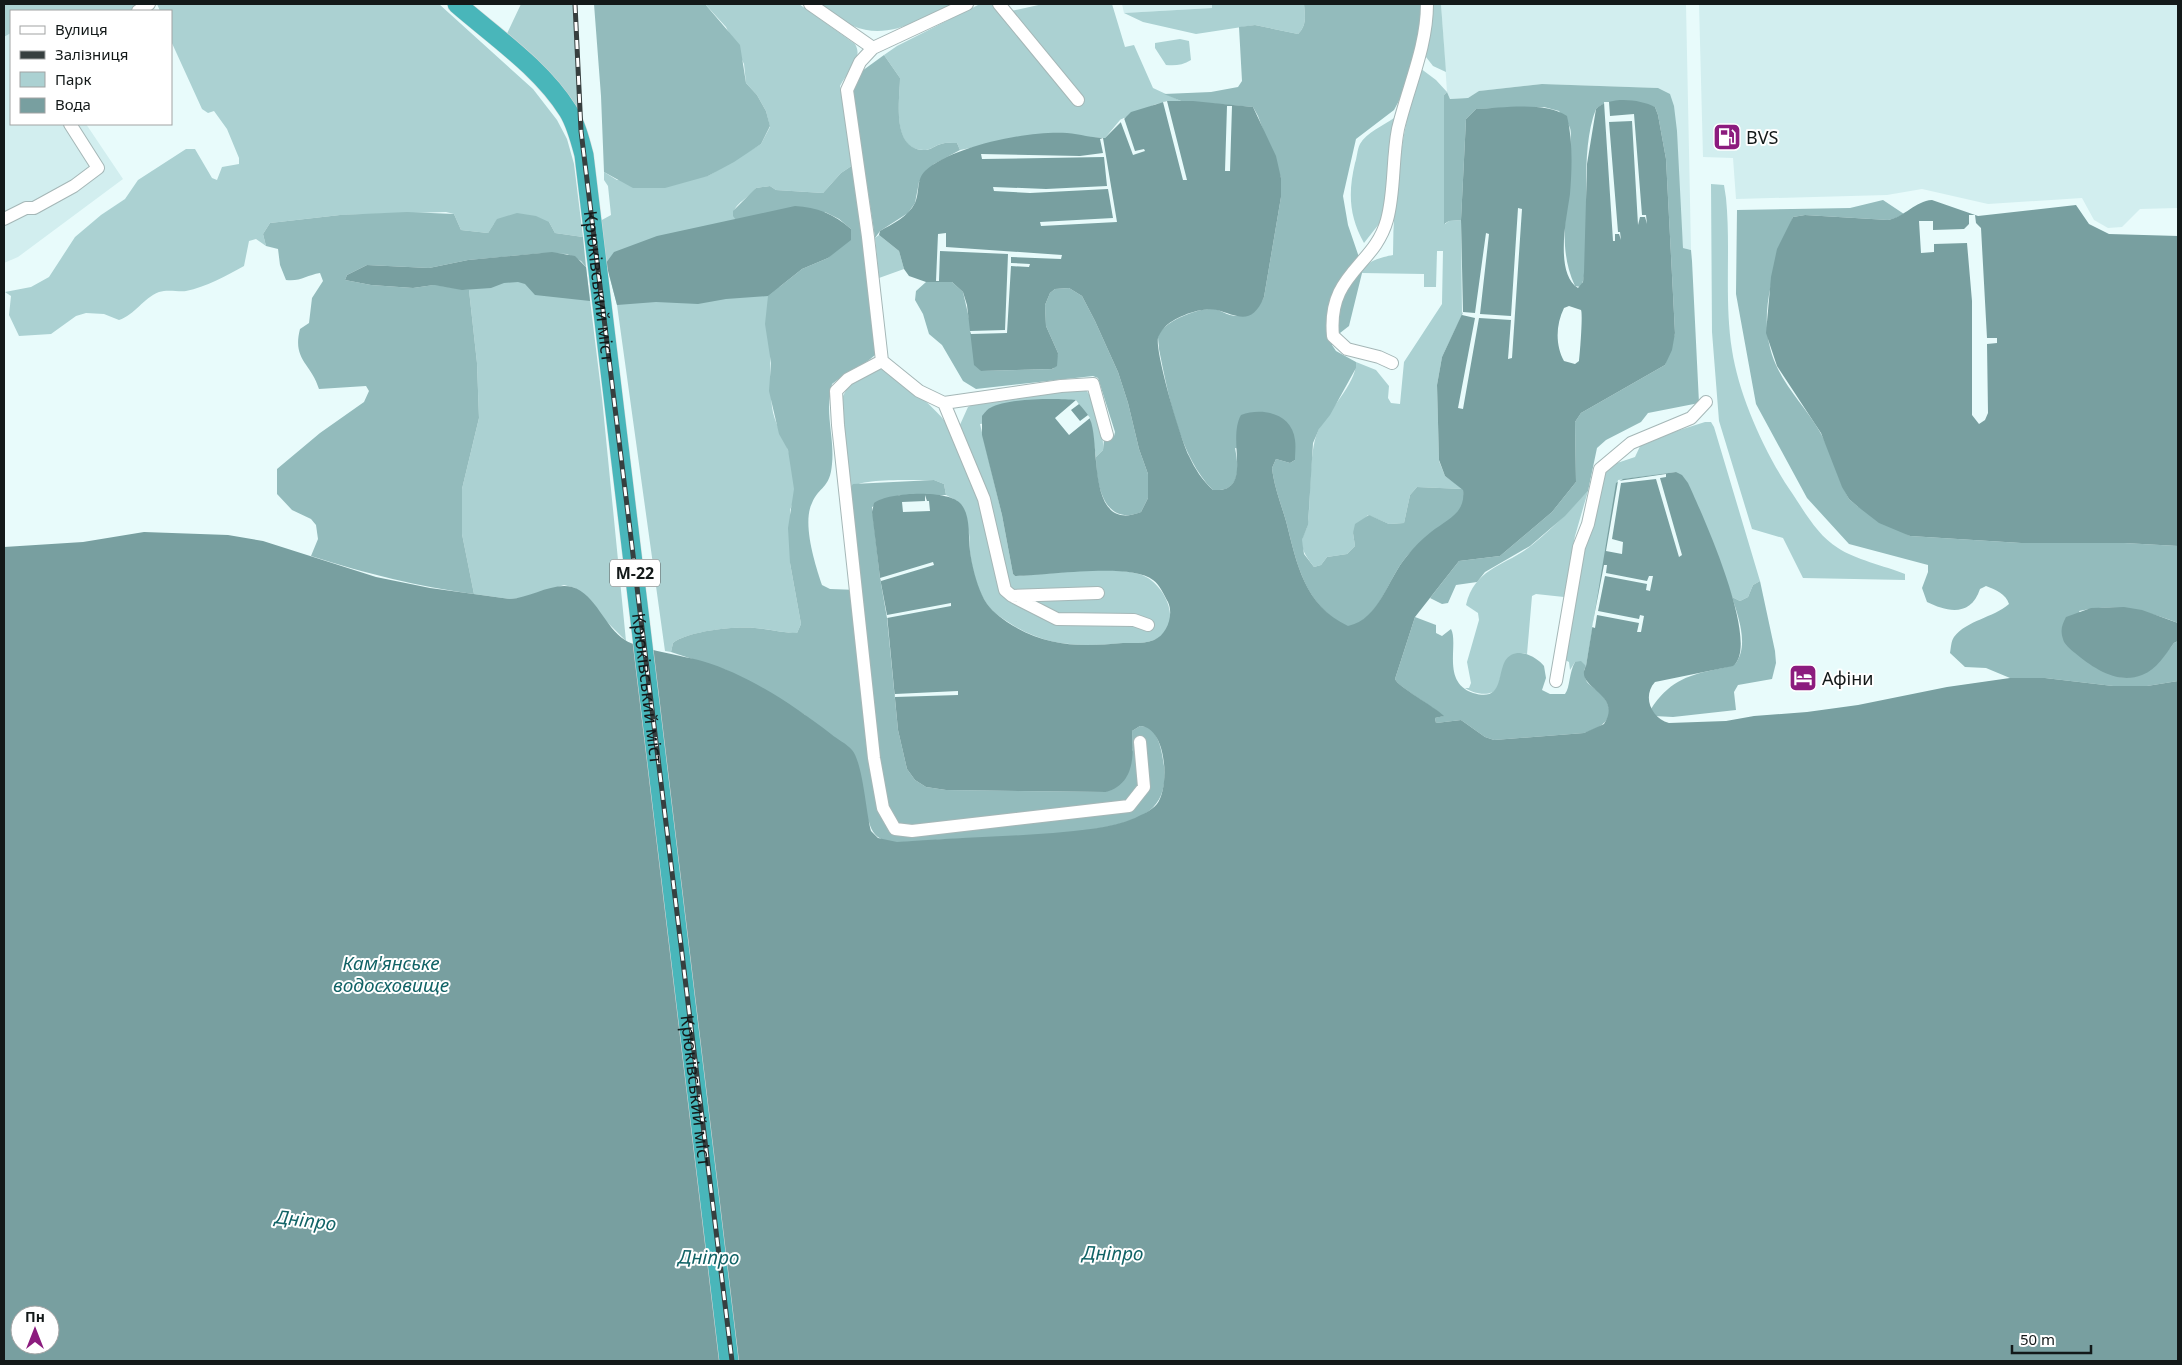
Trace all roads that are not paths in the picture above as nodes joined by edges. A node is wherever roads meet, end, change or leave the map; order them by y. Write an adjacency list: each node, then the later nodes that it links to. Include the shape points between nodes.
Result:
1 (457, 4): 20 (highway, Крюківський міст / М-22, via 554,92 569,112 584,155)
2 (810, 4): 6 (street)
3 (967, 4): 6 (street)
4 (999, 4): 7 (street)
5 (1427, 4): 11 (street, via 1416,73 1398,130 1387,220 1378,241 1350,273 1336,299 1331,319 1333,336 1347,349)
6 (873, 48): 10 (street, via 860,62 847,90)
7 (1078, 100)
8 (71, 125): 9 (street, via 98,168 74,186 34,208 26,208)
9 (4, 219)
10 (882, 361): 13 (street, via 919,391); 19 (street, via 848,379 836,391 874,758 883,808 896,829 912,831 1129,806 1144,787)
11 (1392, 363)
12 (1706, 402): 18 (street, via 1692,418 1631,443 1600,469 1588,524 1579,547)
13 (944, 403): 14 (street, via 1093,384); 16 (street, via 984,499 1005,590)
14 (1108, 435)
15 (1098, 593): 16 (street)
16 (1012, 596): 17 (street, via 1057,619 1134,620)
17 (1148, 626)
18 (1556, 681)
19 (1140, 742)
20 (729, 1361)

